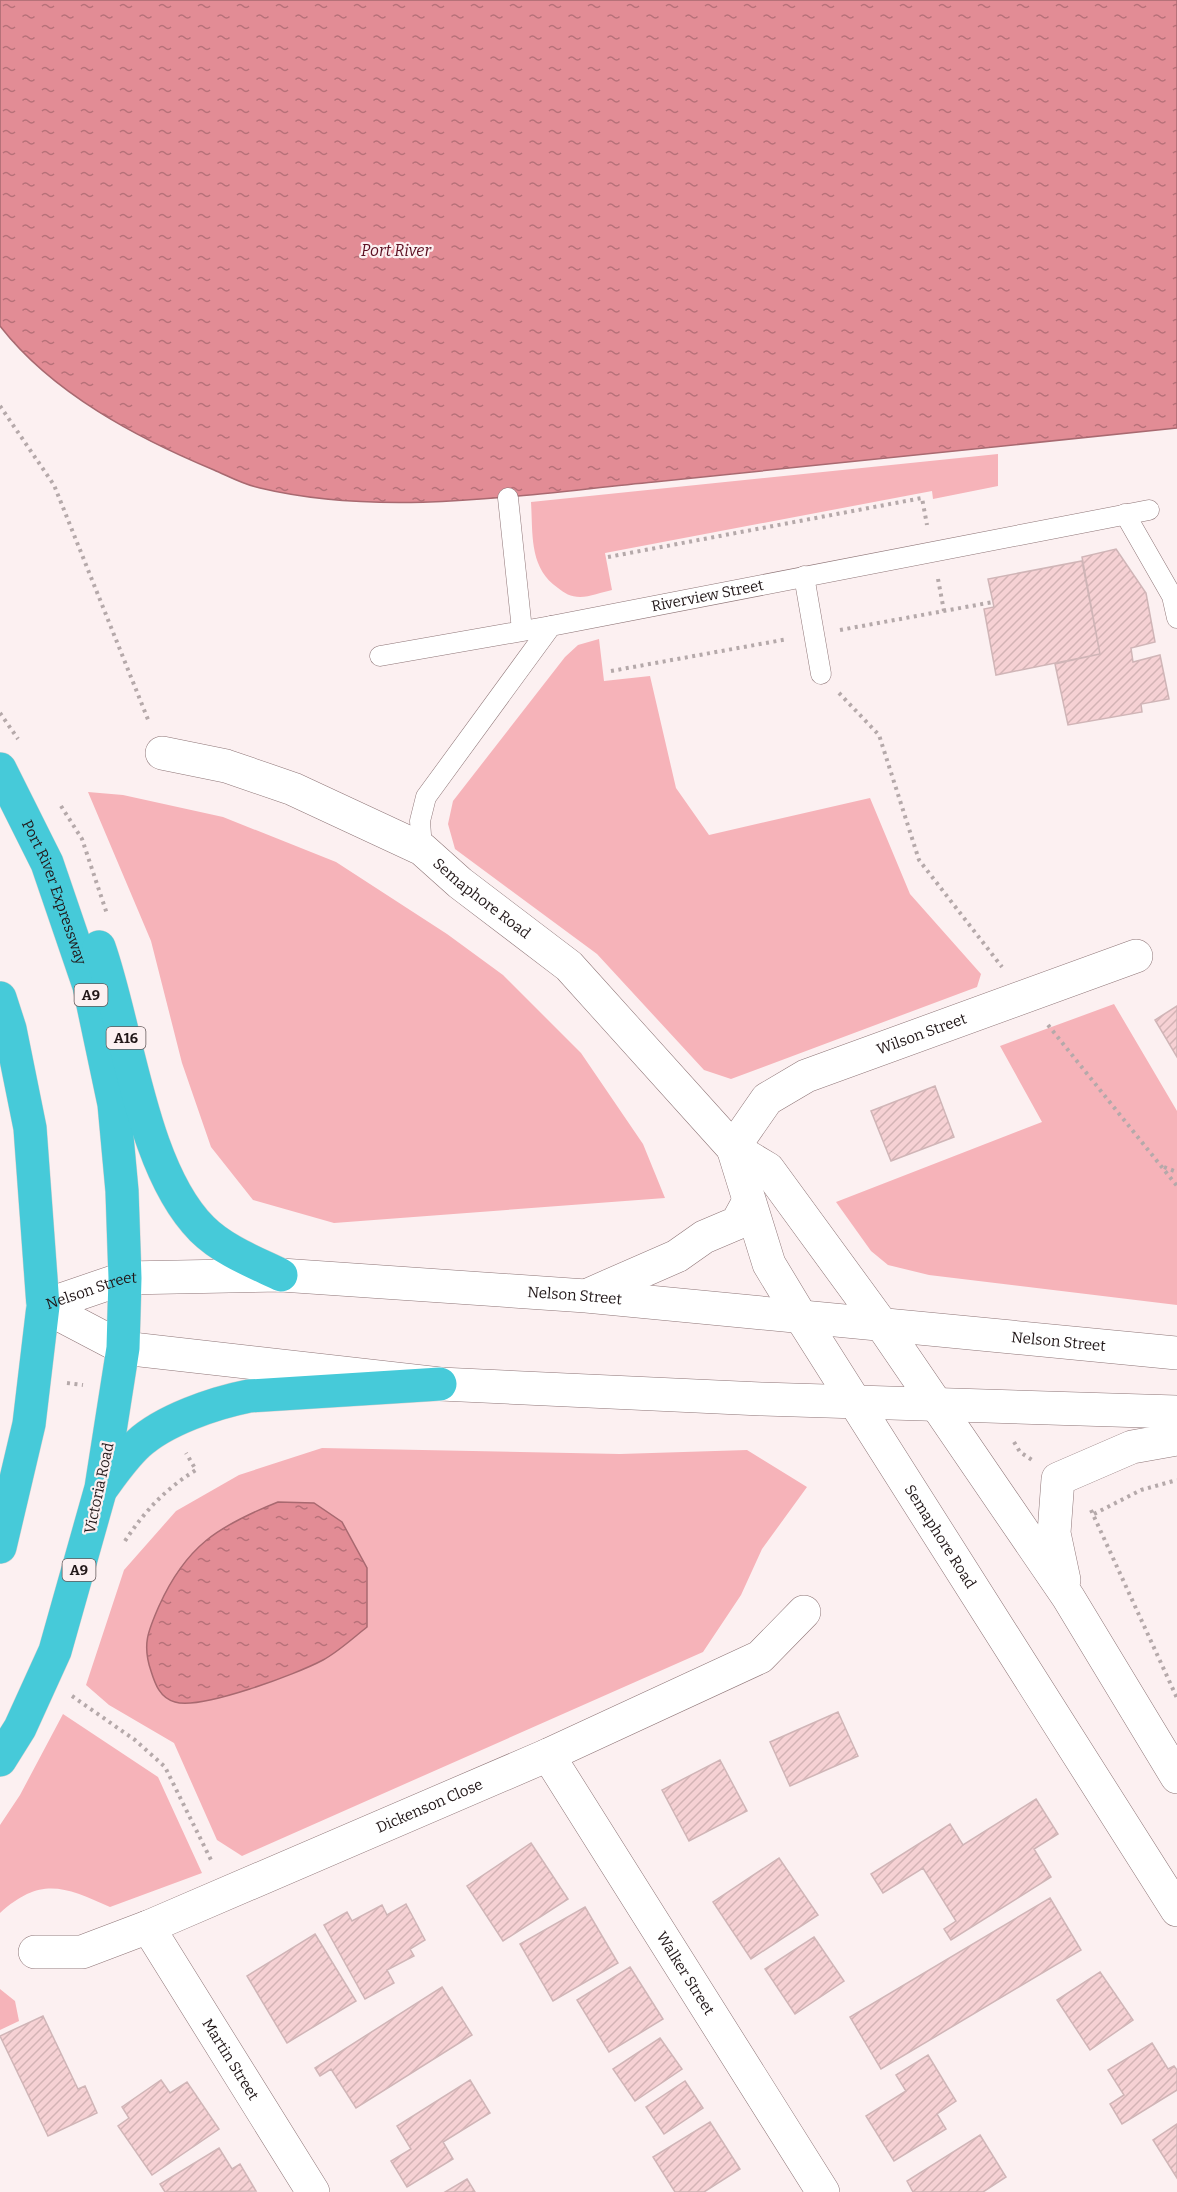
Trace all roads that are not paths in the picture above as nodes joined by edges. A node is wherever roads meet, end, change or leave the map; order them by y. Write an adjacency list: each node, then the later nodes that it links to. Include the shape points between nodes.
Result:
1 (508, 498): 7 (lane)
2 (1149, 510): 3 (lane, Riverview Street)
3 (1125, 514): 4 (lane, Riverview Street); 5 (lane, via 1172,596)
4 (804, 576): 6 (lane, Riverview Street); 9 (lane)
5 (1177, 618)
6 (551, 626): 7 (lane, Riverview Street); 12 (lane, via 426,796 420,821)
7 (522, 630): 8 (lane, Riverview Street)
8 (380, 656)
9 (820, 674)
10 (162, 753): 12 (main road, Semaphore Road, via 226,766 293,789)
11 (0, 769): 17 (highway, Port River Expressway / A9, via 47,863 89,986 114,1104); 18 (highway, A16, via 40,814 67,855 113,987 164,1172 184,1208 202,1228 239,1254)
12 (422, 849): 15 (main road, Semaphore Road, via 569,966)
13 (1136, 956): 15 (main road, Wilson Street, via 788,1084 767,1099)
14 (0, 998): 21 (highway, via 30,1128)
15 (733, 1148): 16 (main road, Semaphore Road); 23 (main road, Semaphore Road, via 768,1169)
16 (749, 1201): 20 (main road, via 737,1223 677,1256); 22 (main road, Semaphore Road, via 768,1264)
17 (123, 1235): 19 (highway, Victoria Road / A9)
18 (281, 1275): 19 (main road, Nelson Street / A16); 20 (main road, Nelson Street / A16)
19 (125, 1278): 21 (main road, Nelson Street / A16); 24 (highway, Victoria Road / A9)
20 (586, 1296): 22 (main road, Nelson Street / A16)
21 (43, 1306): 24 (main road, Nelson Street); 32 (highway, via 24,1447)
22 (801, 1317): 23 (main road, Nelson Street / A16); 27 (main road, Semaphore Road)
23 (882, 1325): 25 (main road, Nelson Street); 28 (main road, Semaphore Road)
24 (123, 1348): 26 (main road, Nelson Street); 31 (highway, Victoria Road / A9)
25 (1177, 1353)
26 (440, 1384): 27 (main road, Nelson Street); 31 (highway, via 249,1396 206,1408 138,1445)
27 (855, 1402): 28 (main road, Nelson Street); 38 (main road, Semaphore Road)
28 (937, 1405): 29 (main road, Nelson Street); 33 (main road, Semaphore Road)
29 (1177, 1412)
30 (1177, 1439): 33 (main road, via 1132,1447 1058,1479 1054,1533)
31 (101, 1488): 36 (highway, Victoria Road / A9, via 55,1651 20,1728)
32 (0, 1547)
33 (1068, 1597): 37 (main road, Semaphore Road)
34 (804, 1612): 35 (main road, Dickenson Close, via 760,1657)
35 (548, 1755): 39 (main road, Dickenson Close); 42 (main road, Walker Street)
36 (0, 1760)
37 (1177, 1777)
38 (1177, 1910)
39 (148, 1927): 40 (main road, Dickenson Close, via 82,1952); 41 (main road, Martin Street)
40 (35, 1952)
41 (314, 2192)
42 (823, 2192)

